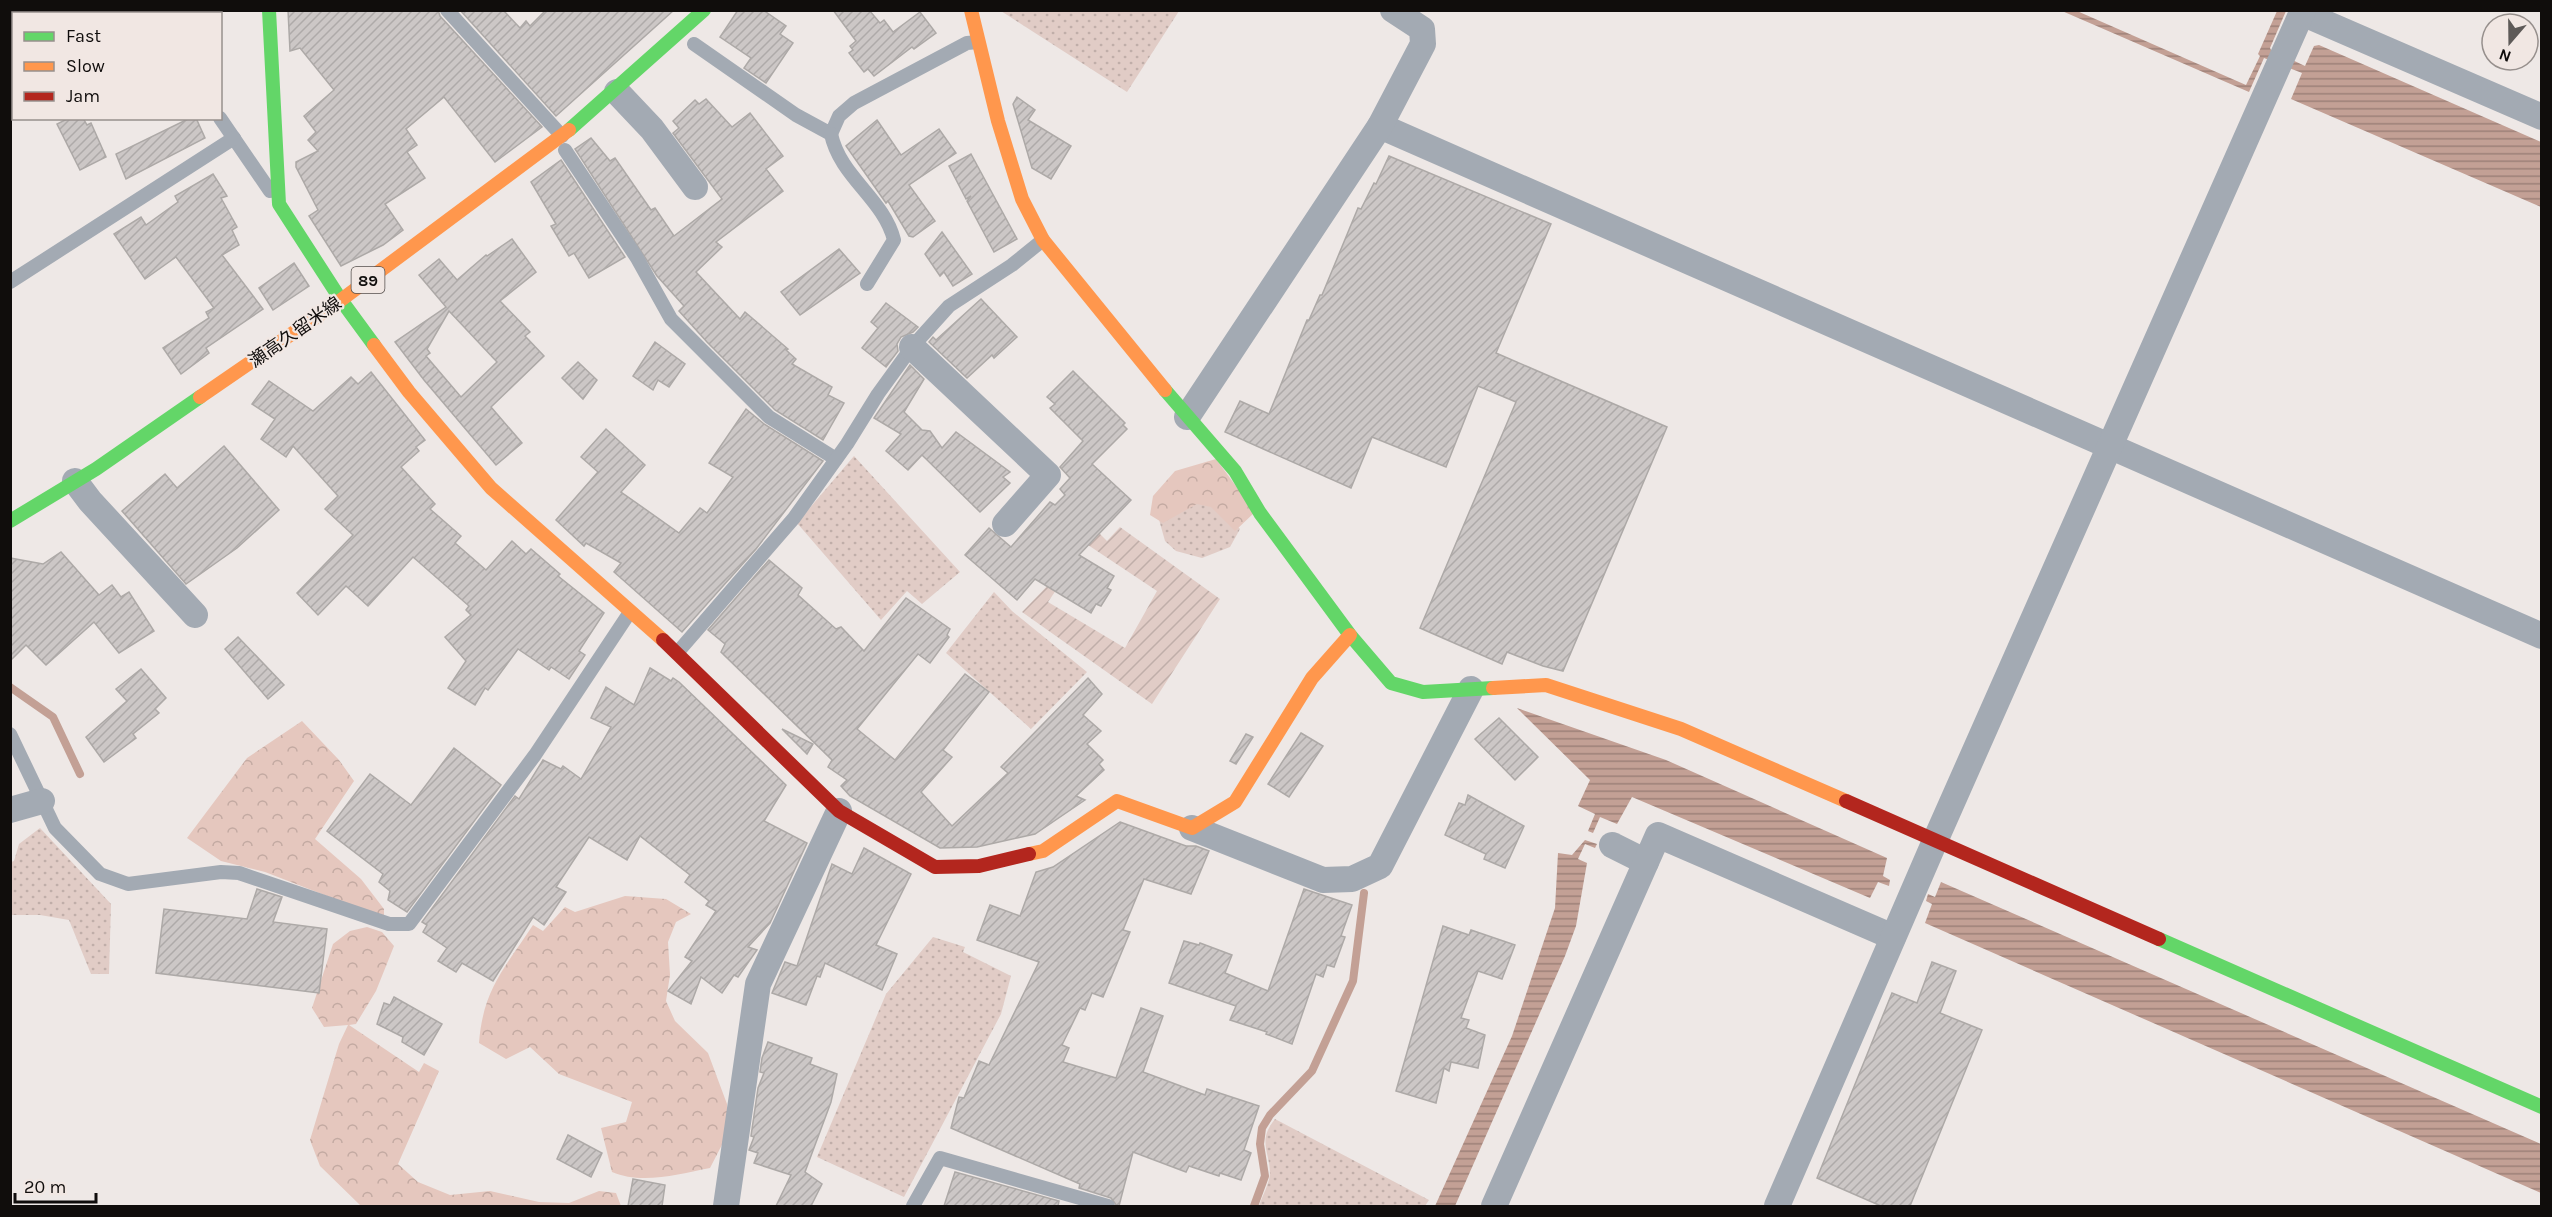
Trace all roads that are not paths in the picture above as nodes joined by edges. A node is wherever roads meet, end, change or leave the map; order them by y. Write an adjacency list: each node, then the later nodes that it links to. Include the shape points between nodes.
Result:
1 (269, 10): 18 (street)
2 (447, 10): 14 (lane)
3 (704, 10): 9 (street, 瀬高久留米線 / 89)
4 (971, 10): 7 (street)
5 (1393, 10): 12 (street, via 1422,29 1423,44)
6 (2302, 11): 10 (street); 25 (street)
7 (978, 42): 13 (lane, via 966,43 854,103 839,116); 19 (street, via 1022,199)
8 (694, 44): 13 (lane, via 796,115)
9 (617, 92): 14 (street, 瀬高久留米線 / 89); 17 (street, via 652,129)
10 (2541, 117)
11 (221, 120): 15 (lane)
12 (1380, 126): 24 (street); 25 (street)
13 (831, 134): 21 (lane, via 844,167 890,223 894,240)
14 (562, 136): 22 (street, 瀬高久留米線 / 89)
15 (234, 138): 18 (lane); 20 (lane)
16 (565, 150): 26 (lane, via 671,319 769,417)
17 (694, 187)
18 (279, 204): 22 (street)
19 (1043, 240): 23 (lane, via 949,306); 24 (street)
20 (10, 282)
21 (867, 284)
22 (341, 300): 27 (street, 瀬高久留米線 / 89); 30 (street, via 409,392 491,488)
23 (912, 347): 26 (lane); 29 (street, via 1048,475)
24 (1187, 417): 32 (street, via 1235,471 1260,513)
25 (2109, 447): 33 (street); 41 (street)
26 (836, 459): 34 (lane, via 794,518)
27 (75, 481): 28 (street, 瀬高久留米線 / 89); 31 (street)
28 (10, 521)
29 (1005, 524)
30 (630, 612): 34 (street); 37 (lane, via 535,755 408,924 389,924 239,873 128,884 100,874 72,848 55,828)
31 (195, 615)
32 (1350, 635): 35 (street, via 1391,682 1424,692); 40 (street, via 1312,678 1235,802)
33 (2541, 636)
34 (677, 653): 39 (street)
35 (1472, 689): 40 (street, via 1380,866 1352,879 1323,880); 41 (street, via 1546,685 1681,729)
36 (10, 734): 37 (lane)
37 (42, 801): 38 (street)
38 (10, 810)
39 (839, 811): 40 (street, via 934,867 979,867 1043,851 1117,801); 46 (street, via 758,984)
40 (1192, 828)
41 (1935, 841): 44 (street); 45 (street)
42 (1612, 845): 43 (street)
43 (1646, 862): 44 (street, via 1658,835); 49 (street)
44 (1893, 937): 50 (street)
45 (2541, 1107)
46 (726, 1206)
47 (913, 1206): 48 (lane, via 940,1158)
48 (1107, 1206)
49 (1494, 1206)
50 (1777, 1206)

